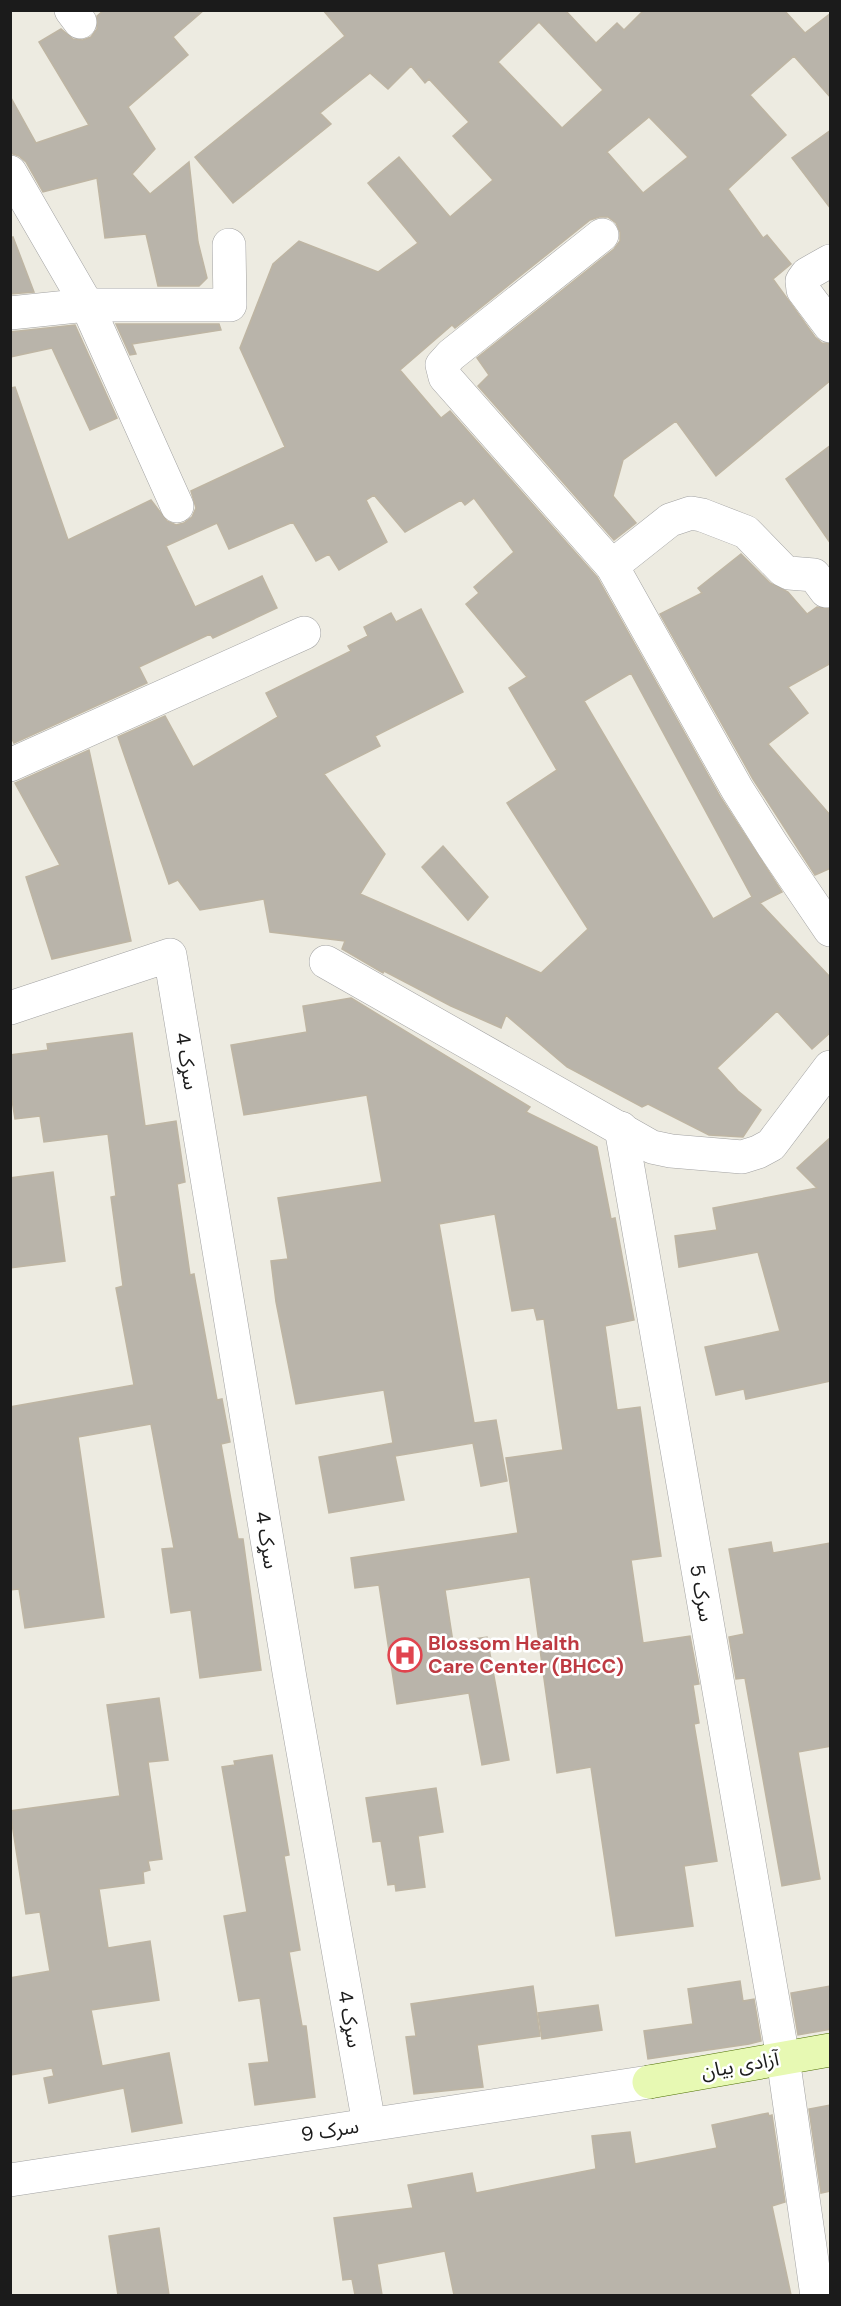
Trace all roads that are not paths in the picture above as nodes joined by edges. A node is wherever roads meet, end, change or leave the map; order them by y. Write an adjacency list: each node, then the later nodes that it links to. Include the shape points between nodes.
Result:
1 (10, 172): 5 (street)
2 (602, 235): 9 (street, via 442,365 445,377)
3 (229, 245): 5 (street, via 230,305)
4 (831, 261): 7 (street, via 802,281 803,290)
5 (87, 305): 6 (street); 8 (street)
6 (10, 313)
7 (831, 326)
8 (177, 506)
9 (612, 566): 10 (street, via 670,520 691,513 746,532 783,570 814,575); 13 (street, via 737,789)
10 (826, 591)
11 (304, 633): 12 (street)
12 (10, 765)
13 (831, 930)
14 (326, 962): 17 (street)
15 (10, 1008): 21 (street, سړک 4, via 170,955 290,1678)
16 (831, 1067): 17 (street, via 771,1145 742,1157 652,1147)
17 (621, 1128): 19 (street, سرک 5)
18 (831, 2050): 19 (main road, آزادی بیان)
19 (783, 2058): 20 (main road, آزادی بیان); 23 (street, سرک 5)
20 (649, 2082): 21 (street, سرک 9)
21 (369, 2124): 22 (street, سرک 9)
22 (10, 2180)
23 (817, 2295)

